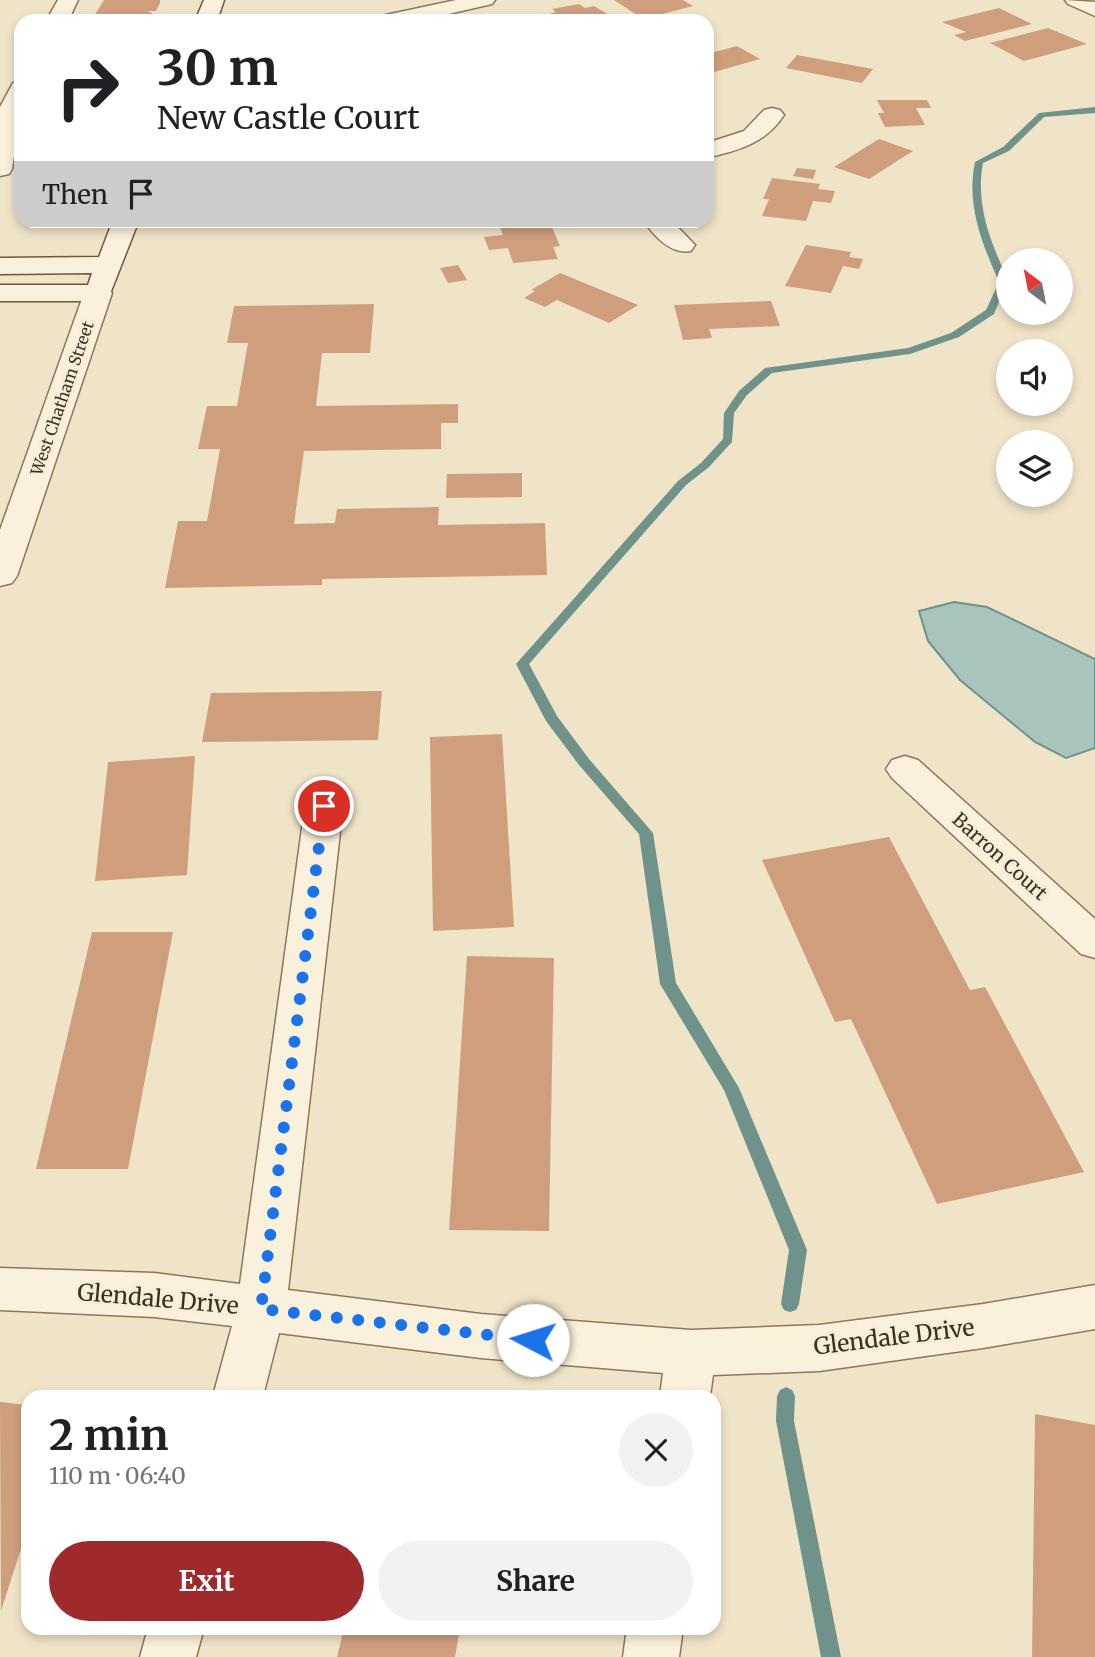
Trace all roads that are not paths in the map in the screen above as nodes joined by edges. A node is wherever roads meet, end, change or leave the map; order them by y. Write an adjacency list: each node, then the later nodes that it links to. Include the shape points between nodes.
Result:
1 (485, 0): 4 (street)
2 (1075, 0): 3 (street)
3 (1095, 10)
4 (431, 14)
5 (14, 102): 8 (street, via 7,116)
6 (772, 116): 7 (street, via 754,136)
7 (714, 148)
8 (0, 169)
9 (123, 228): 12 (street, West Chatham Street)
10 (664, 228): 11 (street)
11 (682, 245)
12 (108, 265): 13 (street); 15 (street, West Chatham Street)
13 (0, 266)
14 (0, 293): 15 (street)
15 (98, 293): 16 (street, West Chatham Street)
16 (0, 576)
17 (905, 769): 19 (street, Barron Court)
18 (324, 806): 22 (street)
19 (1095, 943)
20 (0, 1289): 22 (street, Glendale Drive, via 154,1296)
21 (1095, 1307): 23 (street, Glendale Drive, via 818,1348)
22 (261, 1309): 23 (street, Glendale Drive, via 481,1336); 24 (street)
23 (688, 1375)
24 (240, 1390)
25 (174, 1635): 27 (street)
26 (654, 1635): 28 (street)
27 (168, 1657)
28 (651, 1657)

